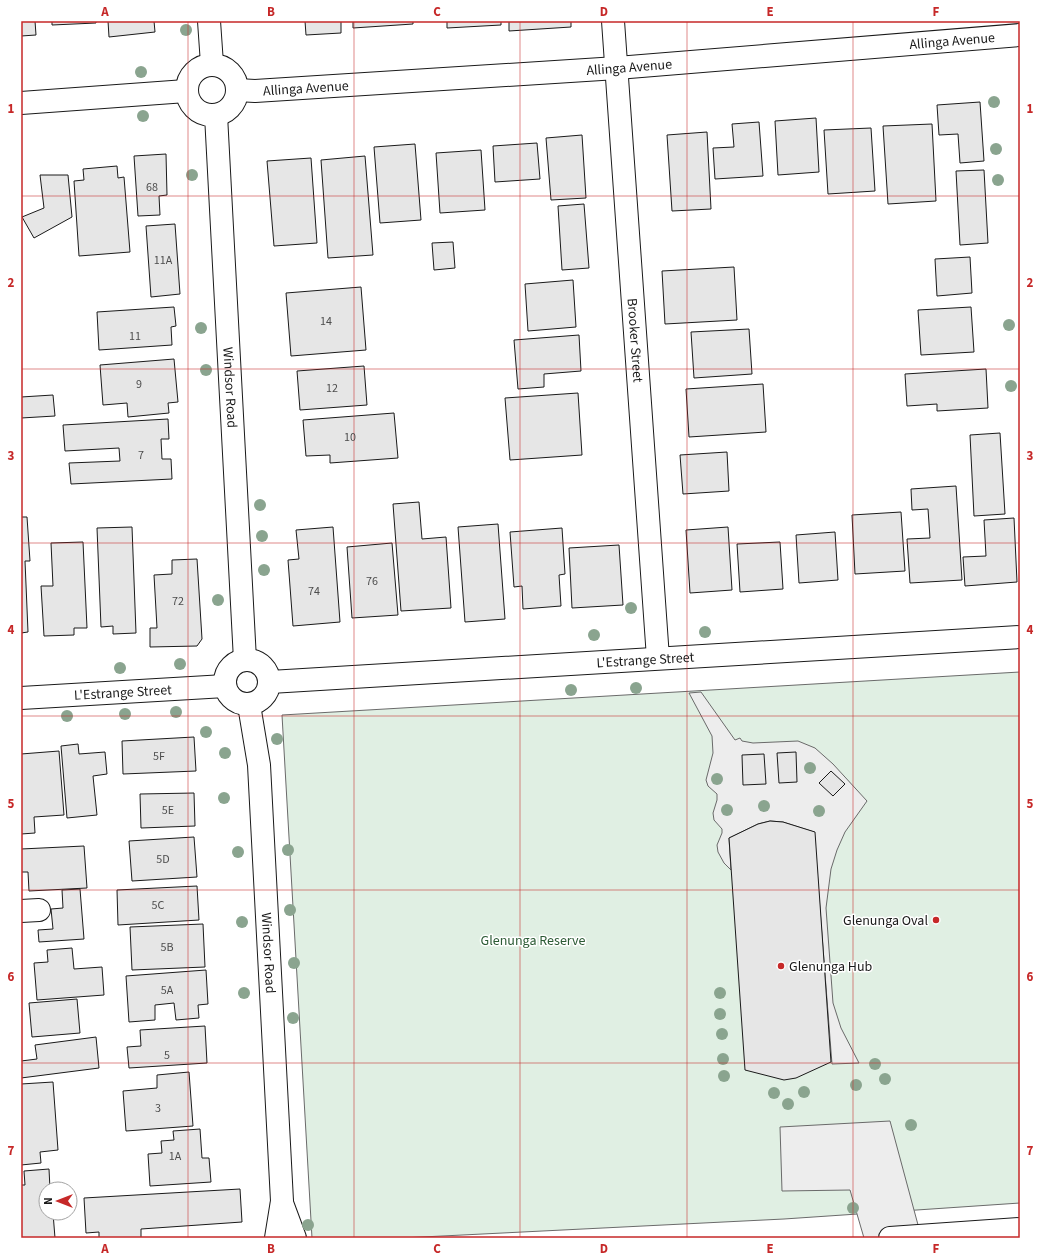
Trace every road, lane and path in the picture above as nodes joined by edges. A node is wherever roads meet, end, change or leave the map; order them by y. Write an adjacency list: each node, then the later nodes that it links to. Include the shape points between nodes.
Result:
1 (209, 21): 4 (street)
2 (613, 21): 5 (street, Brooker Street)
3 (1020, 35): 5 (street, Allinga Avenue)
4 (212, 64): 6 (street, via 227,69 236,82); 7 (street, via 194,72 187,82)
5 (617, 68): 6 (street, Allinga Avenue, via 255,91); 11 (street, Brooker Street)
6 (237, 90): 9 (street, via 236,99 231,107)
7 (186, 91): 8 (street); 9 (street, via 192,107 207,115)
8 (21, 103)
9 (216, 115): 12 (street, Windsor Road)
10 (1020, 637): 11 (street, L'Estrange Street)
11 (658, 658): 13 (street, L'Estrange Street)
12 (246, 660): 13 (street, via 253,660 265,669); 14 (street, via 232,666 225,678)
13 (270, 682): 16 (street, via 269,689 261,700)
14 (225, 686): 15 (street, L'Estrange Street); 16 (street, via 236,702)
15 (21, 698)
16 (249, 705): 17 (street, Windsor Road, via 259,765)
17 (282, 1202): 19 (street, Windsor Road); 20 (street, Windsor Road)
18 (1020, 1229): 21 (street)
19 (276, 1238)
20 (295, 1238)
21 (890, 1238)

